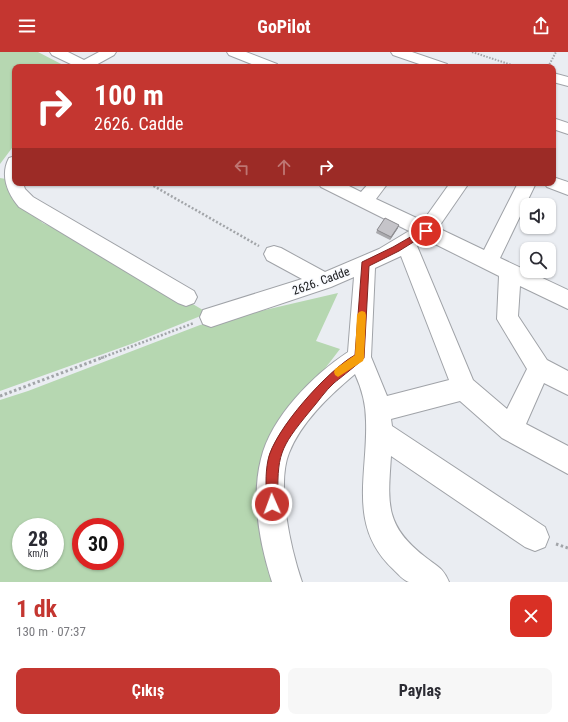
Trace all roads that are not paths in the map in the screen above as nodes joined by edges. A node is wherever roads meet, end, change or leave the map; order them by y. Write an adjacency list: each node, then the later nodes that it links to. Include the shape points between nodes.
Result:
1 (57, 52): 5 (street)
2 (109, 52): 6 (street)
3 (234, 52): 7 (street)
4 (398, 52): 8 (street)
5 (82, 64)
6 (89, 64)
7 (264, 64)
8 (433, 64)
9 (556, 78): 10 (street)
10 (568, 82)
11 (556, 124): 12 (street)
12 (568, 129)
13 (556, 184): 19 (street)
14 (14, 186): 28 (street, via 26,202)
15 (333, 186): 20 (street)
16 (376, 186): 20 (street)
17 (458, 186): 21 (street)
18 (526, 186): 24 (street)
19 (568, 189)
20 (364, 201): 21 (street)
21 (426, 231): 22 (street, 2626. Cadde); 24 (street)
22 (406, 243): 25 (street, 2626. Cadde); 34 (street)
23 (274, 254): 27 (street)
24 (488, 261): 26 (street)
25 (365, 265): 27 (street, 2626. Cadde); 31 (street)
26 (510, 272): 29 (street); 32 (street, via 508,319)
27 (324, 281): 30 (street, 2626. Cadde)
28 (186, 297)
29 (568, 300)
30 (211, 317)
31 (359, 358): 35 (street, via 371,383); 39 (street, via 342,369 319,392 285,433 276,453 272,477 273,518 280,562)
32 (539, 368): 33 (street); 36 (street)
33 (568, 384)
34 (464, 388): 35 (street); 36 (street)
35 (378, 422): 38 (street); 40 (street, via 377,496 380,525 394,548)
36 (511, 429): 37 (street)
37 (568, 461)
38 (535, 536)
39 (287, 582)
40 (434, 582)

